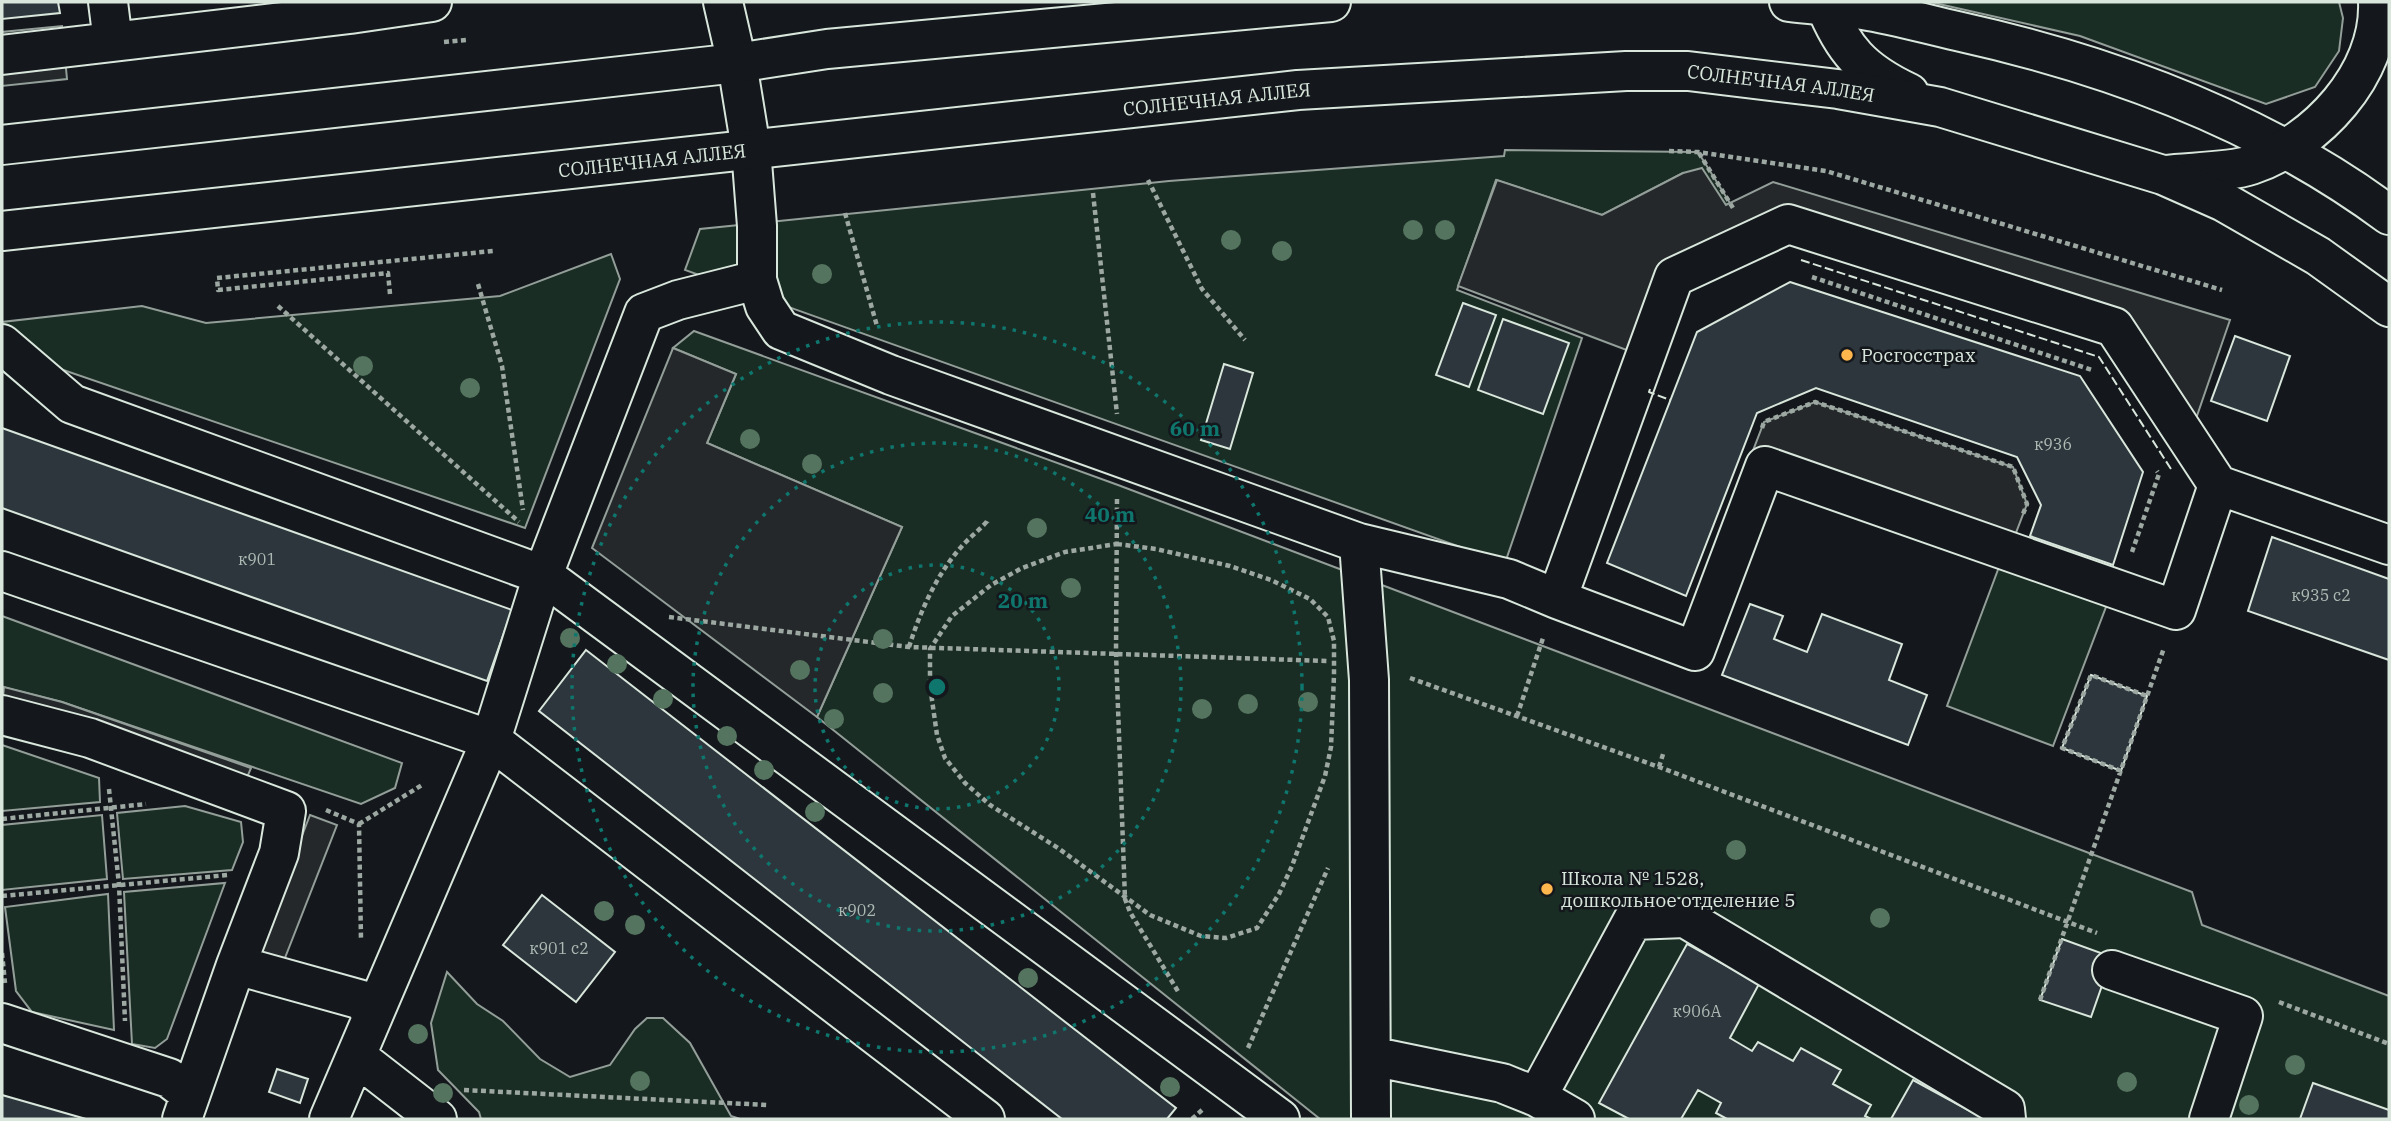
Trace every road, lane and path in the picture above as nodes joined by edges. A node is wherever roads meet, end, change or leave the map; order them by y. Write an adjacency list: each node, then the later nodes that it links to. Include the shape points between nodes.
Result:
1 (108, 2): 11 (main road)
2 (432, 2): 9 (main road)
3 (723, 2): 13 (main road)
4 (1331, 2): 8 (main road)
5 (1789, 2): 7 (main road)
6 (2379, 2): 10 (main road); 17 (main road, via 2371,46 2357,80 2320,123)
7 (1825, 4): 14 (main road, via 1835,30 1867,70); 17 (main road, via 1889,15 2086,64 2173,95)
8 (1221, 7): 13 (main road)
9 (348, 8): 11 (main road)
10 (2389, 37)
11 (113, 42): 12 (main road)
12 (2, 55)
13 (737, 62): 15 (main road); 16 (main road)
14 (1940, 107): 16 (main road, СОЛНЕЧНАЯ АЛЛЕЯ, via 1762,79 1688,71 1626,71 1297,90); 20 (main road, СОЛНЕЧНАЯ АЛЛЕЯ)
15 (2, 145)
16 (751, 149): 25 (main road, СОЛНЕЧНАЯ АЛЛЕЯ); 29 (main road)
17 (2287, 149): 20 (main road, via 2249,166); 24 (main road)
18 (1669, 151): 19 (path)
19 (1698, 152): 26 (path); 31 (path, via 1826,171)
20 (2163, 175): 34 (main road, СОЛНЕЧНАЯ АЛЛЕЯ, via 2224,202 2318,256)
21 (1148, 180): 35 (path, via 1202,289)
22 (1093, 193): 40 (path)
23 (845, 213): 37 (path)
24 (2389, 215)
25 (2, 231)
26 (1752, 240): 42 (main road, via 1788,224 2114,327); 51 (main road, via 1674,277)
27 (493, 251): 32 (path, via 216,278 218,290 388,273)
28 (1799, 273): 38 (path, via 2091,368)
29 (757, 279): 37 (main road, via 765,306 781,330); 50 (main road, via 644,313)
30 (478, 284): 33 (path, via 502,366 525,528)
31 (2222, 290)
32 (390, 294)
33 (278, 306)
34 (2389, 307)
35 (1245, 340)
36 (2, 344): 50 (main road, via 72,404)
37 (891, 375): 40 (main road)
38 (2099, 379)
39 (1760, 432): 43 (path, via 1764,422 1815,402 2013,467 2026,504)
40 (1122, 458): 45 (main road); 46 (path)
41 (2151, 462): 48 (path, via 2159,474)
42 (2218, 485): 47 (main road); 52 (main road)
43 (2022, 516)
44 (986, 522): 54 (path, via 960,548 934,587)
45 (1359, 543): 51 (main road, via 1509,579); 57 (main road)
46 (1117, 544): 55 (path, via 1065,552 992,584 952,616); 56 (path); 57 (path, via 1230,566 1310,599 1328,617 1334,641)
47 (2389, 545)
48 (2127, 565)
49 (2, 571): 61 (main road)
50 (543, 575): 61 (main road); 90 (main road)
51 (1557, 599): 52 (main road, via 1695,651 1765,466); 60 (path)
52 (2176, 610): 58 (path)
53 (667, 617): 54 (path)
54 (909, 648): 55 (path)
55 (930, 649): 56 (path); 76 (path, via 932,709 945,758 990,805 1107,882)
56 (1116, 653): 57 (path); 76 (path)
57 (1351, 662): 60 (path); 76 (path, via 1325,776 1292,866 1257,928 1226,938 1201,936); 89 (main road, via 1371,773)
58 (2147, 696): 64 (path); 64 (path, via 2091,675 2063,748)
59 (2, 715): 81 (main road, via 90,738 286,811 279,853)
60 (1517, 716): 63 (path)
61 (491, 740): 84 (main road); 97 (main road)
62 (1664, 751): 63 (path)
63 (1659, 767): 78 (path)
64 (2121, 771): 78 (path)
65 (108, 785): 69 (path)
66 (422, 785): 71 (path)
67 (148, 804): 69 (path)
68 (316, 807): 71 (path)
69 (111, 808): 70 (path); 74 (path)
70 (2, 819)
71 (359, 824): 79 (path)
72 (1334, 856): 90 (path)
73 (236, 874): 74 (path)
74 (119, 885): 75 (path); 86 (path)
75 (2, 897)
76 (1125, 899): 77 (path)
77 (1130, 912)
78 (2068, 922): 80 (path); 83 (path)
79 (361, 951)
80 (2108, 953): 102 (main road, via 2243,1016)
81 (236, 965): 84 (main road, via 362,1000); 94 (main road)
82 (2268, 998): 87 (path)
83 (2040, 1000)
84 (373, 1015): 88 (main road)
85 (2, 1023): 94 (main road, via 169,1078)
86 (126, 1035)
87 (2389, 1044)
88 (356, 1056): 91 (main road); 95 (main road)
89 (1371, 1056): 92 (main road, via 1502,1083); 99 (main road)
90 (1233, 1082): 98 (main road)
91 (395, 1087): 93 (path); 96 (main road)
92 (1537, 1097): 100 (main road); 101 (main road, via 1633,920 1685,919 2005,1109)
93 (767, 1105)
94 (186, 1107)
95 (330, 1119)
96 (436, 1119)
97 (985, 1119)
98 (1280, 1119)
99 (1371, 1119)
100 (1575, 1119)
101 (2006, 1119)
102 (2209, 1119)

